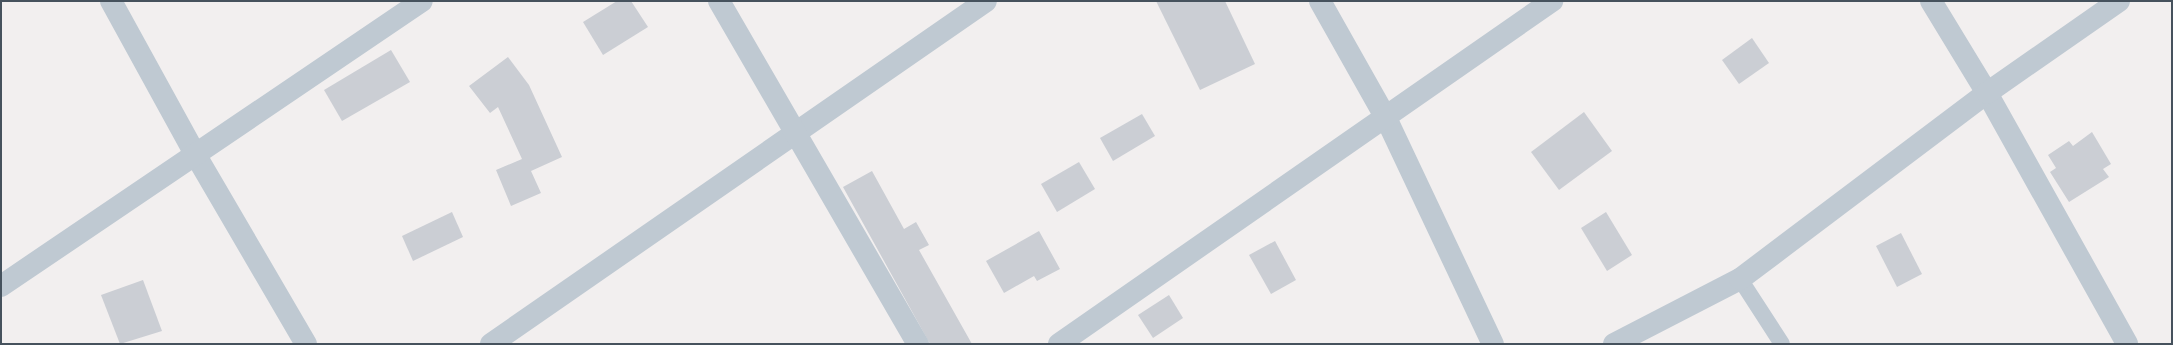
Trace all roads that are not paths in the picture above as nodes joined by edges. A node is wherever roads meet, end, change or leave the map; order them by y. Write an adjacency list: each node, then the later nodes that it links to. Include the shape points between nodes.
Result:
1 (111, 1): 12 (street)
2 (422, 1): 12 (street)
3 (719, 1): 11 (street)
4 (986, 1): 11 (street)
5 (1320, 1): 10 (street)
6 (1552, 1): 10 (street)
7 (1931, 1): 9 (street)
8 (2119, 1): 9 (street)
9 (1987, 94): 13 (street); 22 (street)
10 (1386, 118): 18 (street); 19 (street)
11 (795, 132): 16 (street); 17 (street)
12 (195, 154): 14 (street); 15 (street)
13 (1740, 279): 20 (street); 21 (lane)
14 (1, 286)
15 (306, 344)
16 (491, 344)
17 (918, 344)
18 (1059, 344)
19 (1493, 344)
20 (1614, 344)
21 (1782, 344)
22 (2127, 344)

